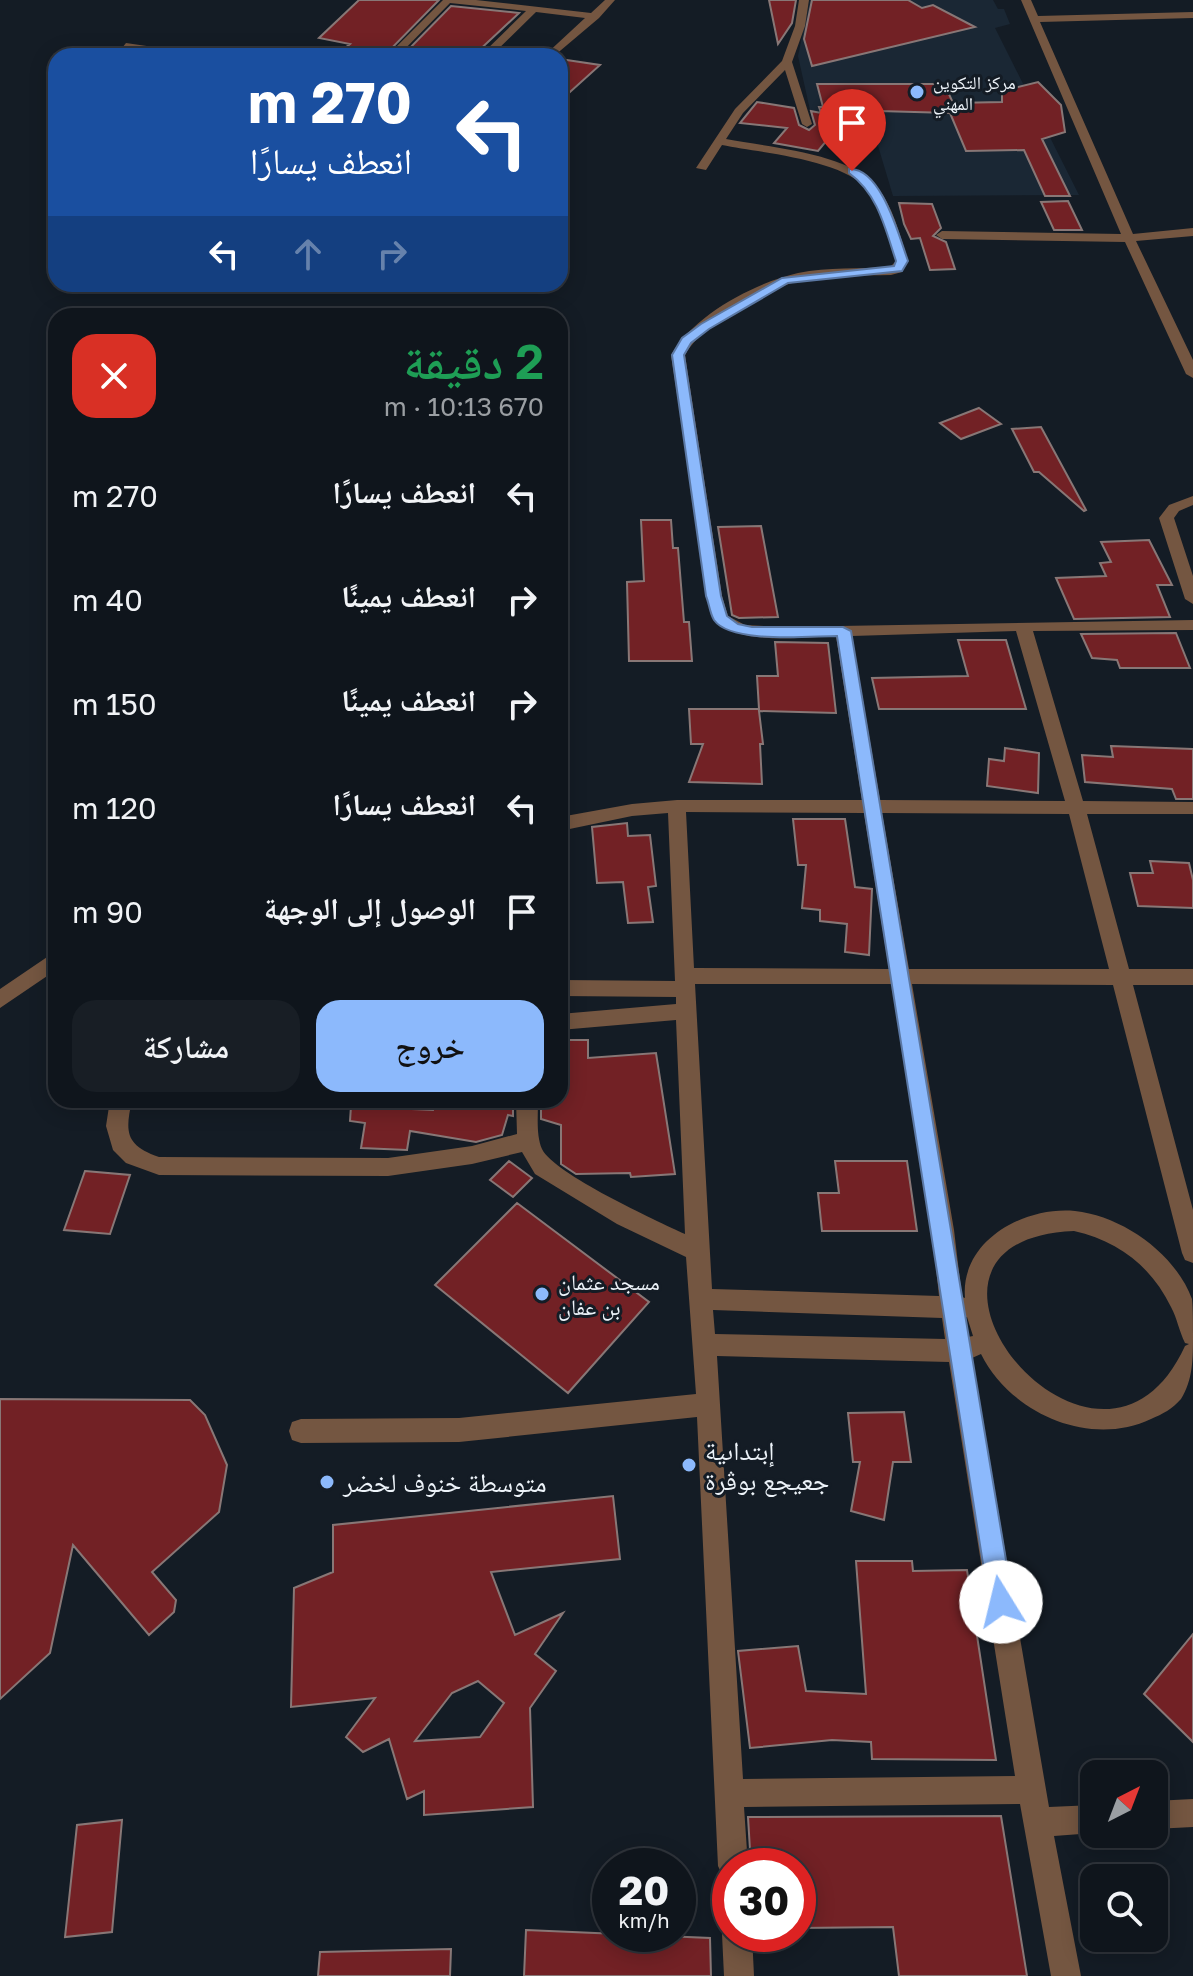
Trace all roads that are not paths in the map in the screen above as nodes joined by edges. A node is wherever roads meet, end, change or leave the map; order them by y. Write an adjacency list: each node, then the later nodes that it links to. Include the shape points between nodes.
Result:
1 (449, 0): 6 (street); 12 (street)
2 (553, 0): 6 (street)
3 (610, 0): 8 (street)
4 (804, 0): 15 (street)
5 (1026, 0): 9 (street)
6 (540, 10): 8 (street); 13 (street)
7 (1193, 15): 9 (street)
8 (596, 16): 14 (street)
9 (1036, 19): 21 (street)
10 (126, 46): 11 (street)
11 (140, 48)
12 (400, 48)
13 (495, 48)
14 (556, 48)
15 (787, 62): 16 (street); 17 (street, via 739,111)
16 (807, 124)
17 (719, 141): 18 (street); 27 (street, via 858,174 879,198 902,261 891,271 798,277 772,285 705,326 678,355 720,619 752,631)
18 (702, 168)
19 (1193, 232): 21 (street)
20 (942, 235): 21 (street)
21 (1129, 238): 22 (street)
22 (1193, 374)
23 (1193, 500): 24 (street, via 1166,518)
24 (1193, 599)
25 (1193, 625): 26 (street)
26 (1023, 626): 27 (street); 31 (street)
27 (843, 631): 29 (street)
28 (677, 806): 29 (street); 32 (street); 38 (street)
29 (871, 808): 31 (street); 34 (street)
30 (1193, 808): 31 (street)
31 (1077, 810): 36 (street)
32 (568, 822)
33 (48, 965): 39 (street)
34 (901, 976): 36 (street); 38 (street); 48 (street, via 943,1230)
35 (1193, 977): 36 (street)
36 (1120, 978): 45 (street)
37 (568, 988): 38 (street)
38 (686, 992): 40 (street); 44 (street)
39 (0, 1000)
40 (568, 1020)
41 (119, 1108): 43 (street, via 115,1128 123,1150 159,1166 388,1167)
42 (527, 1108): 43 (street)
43 (528, 1141): 44 (street, via 543,1167 625,1217)
44 (697, 1251): 46 (street)
45 (1193, 1253)
46 (702, 1299): 48 (street); 51 (street)
47 (1188, 1302): 48 (street, via 1145,1252 1118,1235 1089,1224 1059,1221 1030,1225 1006,1237 988,1255); 49 (street)
48 (963, 1307): 50 (street); 52 (street)
49 (1193, 1335)
50 (985, 1344): 52 (street); 53 (street, via 1022,1389 1049,1405 1107,1419 1159,1404 1177,1387)
51 (704, 1345): 52 (street); 54 (street)
52 (960, 1351): 56 (street)
53 (1193, 1354)
54 (709, 1404): 55 (street, via 459,1430); 57 (street)
55 (301, 1431)
56 (1032, 1790): 57 (street); 61 (street)
57 (730, 1793): 62 (street)
58 (1193, 1813): 59 (street)
59 (1168, 1814)
60 (1080, 1820): 61 (street)
61 (1037, 1822): 65 (street)
62 (732, 1848)
63 (738, 1952): 64 (street)
64 (739, 1976)
65 (1066, 1976)

